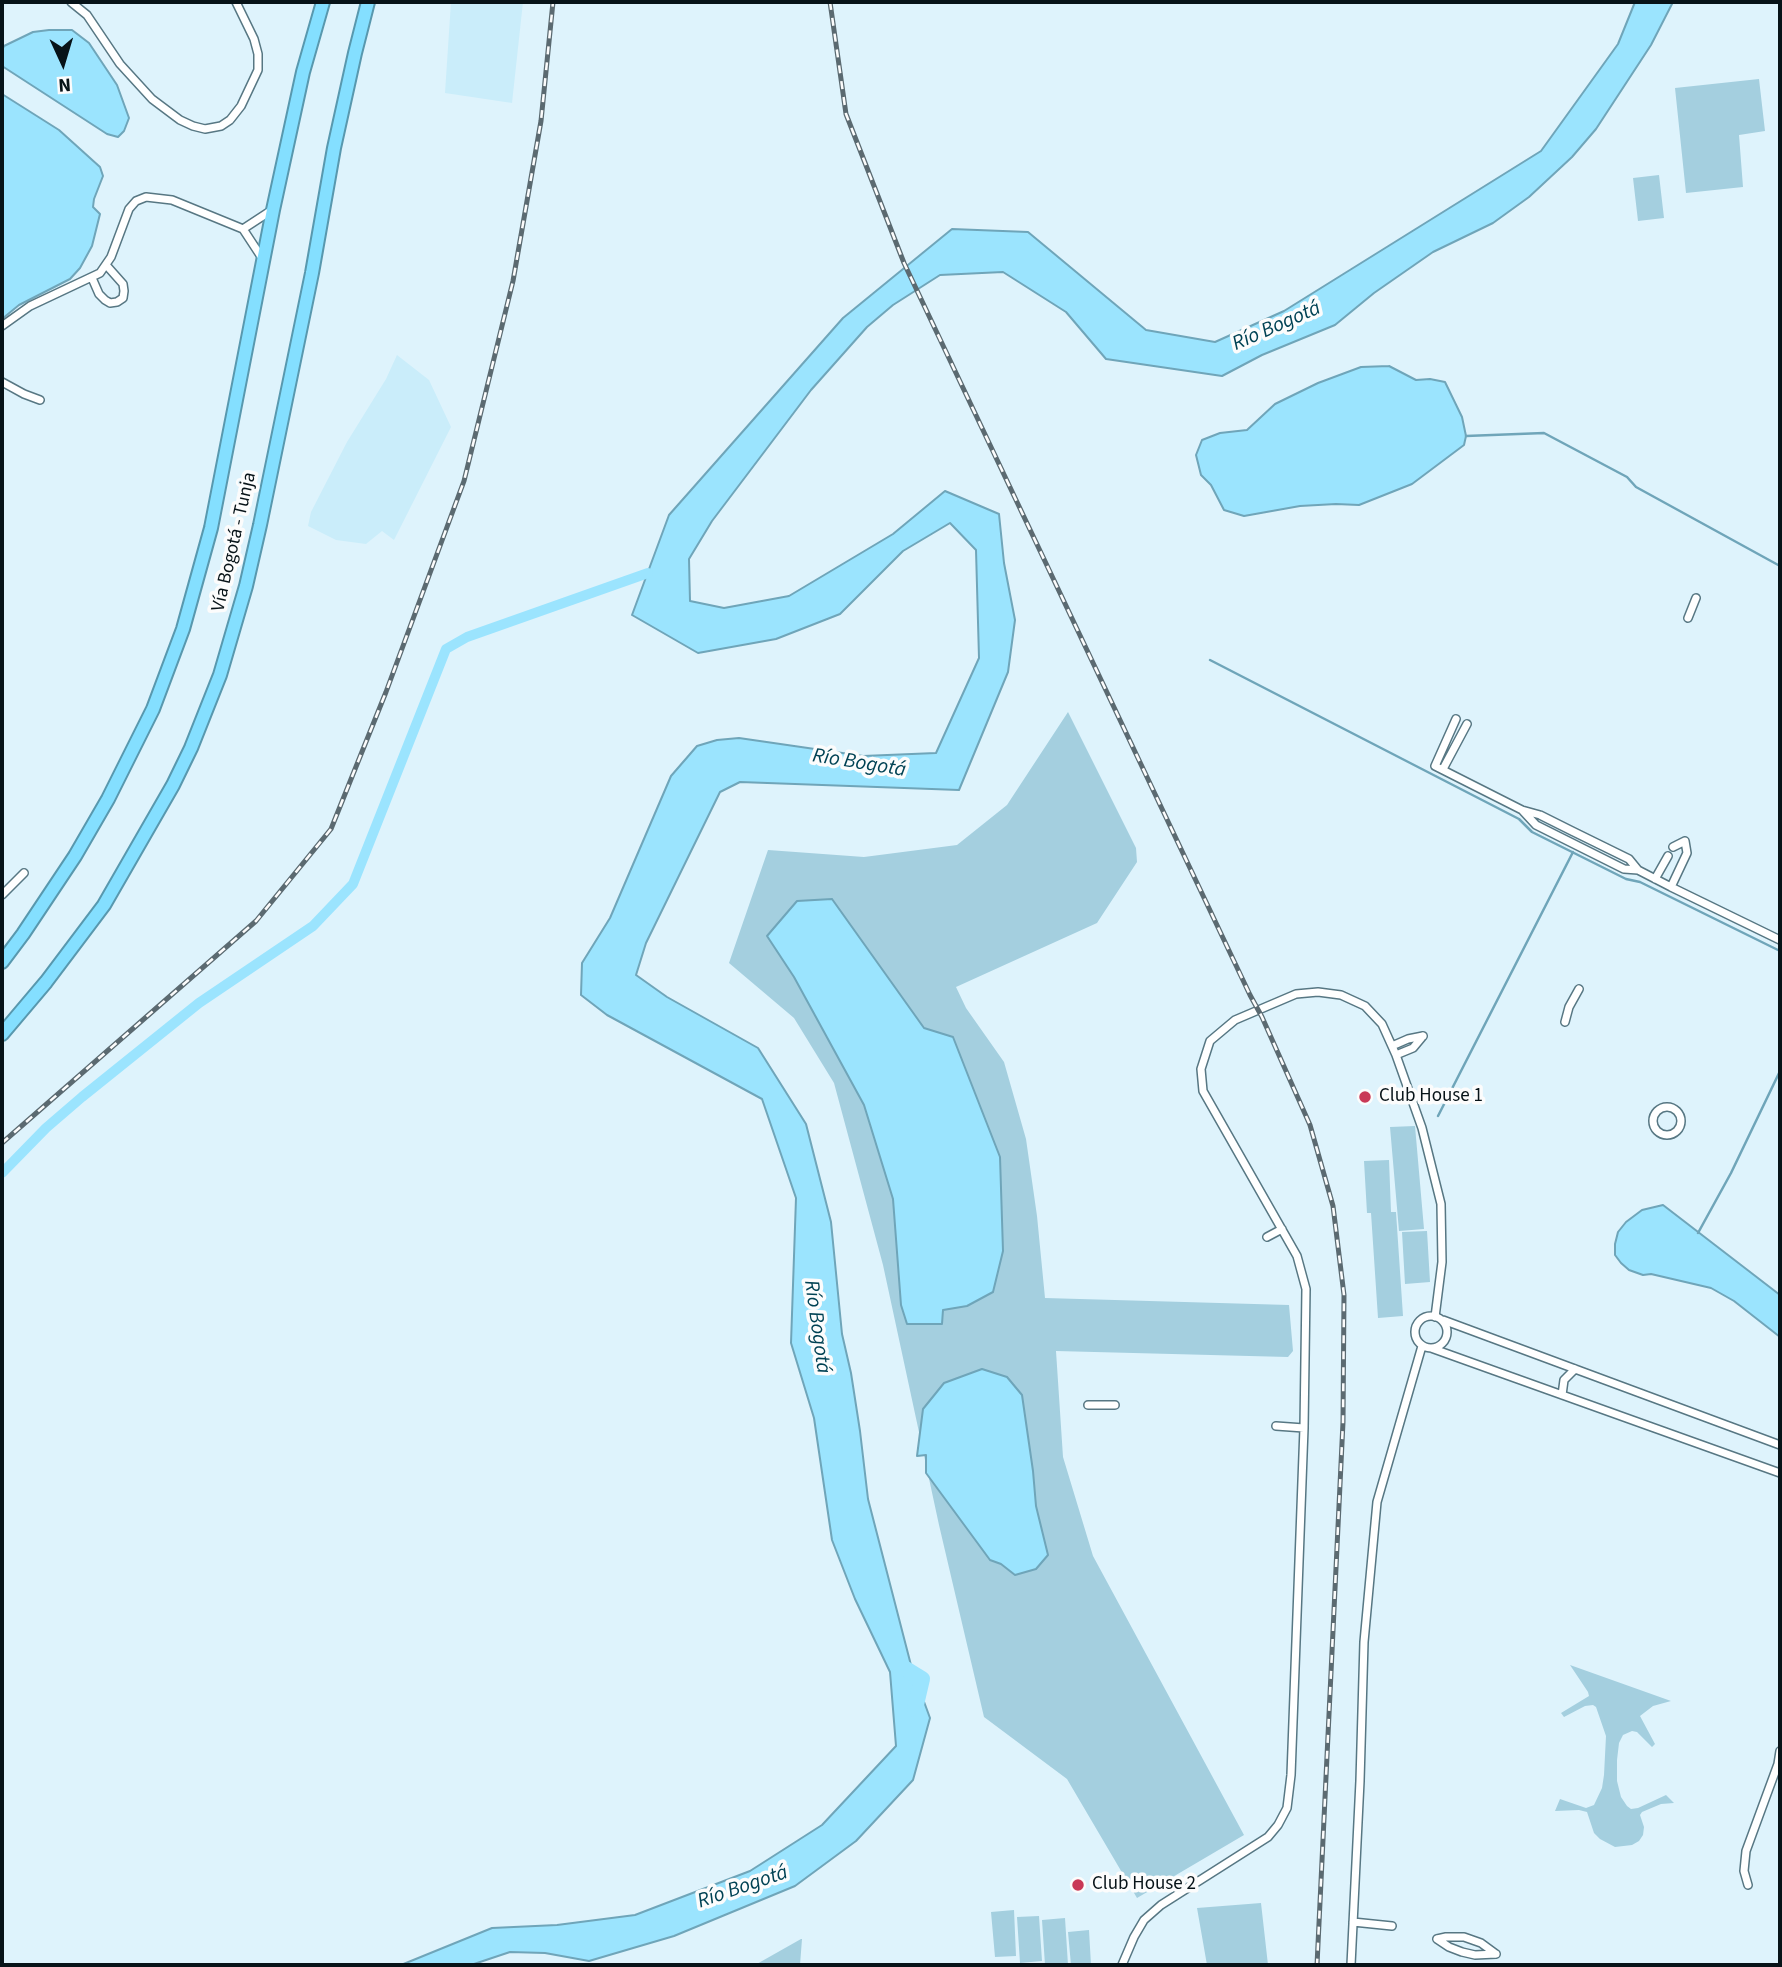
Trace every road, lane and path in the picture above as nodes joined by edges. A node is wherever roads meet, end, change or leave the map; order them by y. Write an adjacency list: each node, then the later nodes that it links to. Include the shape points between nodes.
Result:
1 (71, 2): 2 (street, via 152,99 180,120 205,129 230,120 258,70 254,38)
2 (236, 2)
3 (323, 2): 5 (highway, Vía Bogotá - Tunja)
4 (368, 2): 28 (highway, Vía Bogotá - Tunja, via 334,148 257,538 220,675 173,785 104,905)
5 (273, 210): 6 (street); 7 (highway, Vía Bogotá - Tunja)
6 (243, 229): 7 (street); 8 (street, via 172,200 146,197 129,209)
7 (264, 261): 25 (highway, Vía Bogotá - Tunja, via 211,528 167,672 108,799)
8 (107, 266): 9 (street); 9 (street, via 123,284 123,298 110,303 104,300)
9 (92, 278): 10 (street, via 30,306)
10 (2, 326)
11 (2, 382): 12 (street)
12 (40, 400)
13 (1696, 598): 14 (street)
14 (1688, 618)
15 (1456, 719): 17 (street)
16 (1467, 724): 17 (street)
17 (1439, 767): 21 (street, via 1522,810 1536,825 1624,869)
18 (1673, 847): 22 (street, via 1685,841 1687,853)
19 (1668, 856): 21 (street)
20 (24, 873): 23 (street)
21 (1655, 879): 22 (street)
22 (1671, 887): 24 (street)
23 (2, 895)
24 (1780, 940)
25 (2, 961)
26 (1579, 989): 27 (street)
27 (1564, 1021)
28 (2, 1034)
29 (1392, 1046): 30 (street); 30 (street, via 1423,1036 1413,1048); 32 (street, via 1382,1024 1365,1006 1318,992 1296,994 1235,1020 1210,1041 1201,1069 1203,1091)
30 (1396, 1055): 34 (street, via 1422,1128 1441,1204)
31 (1675, 1110): 31 (street, via 1657,1111 1653,1119 1657,1132 1675,1134 1682,1122)
32 (1282, 1229): 33 (street); 42 (street, via 1297,1256 1306,1289)
33 (1267, 1237)
34 (1439, 1319): 35 (street, via 1424,1317 1416,1325 1415,1336); 36 (street, via 1446,1339); 37 (street)
35 (1422, 1346): 36 (street); 48 (street, via 1377,1502 1364,1642)
36 (1432, 1348): 38 (street)
37 (1575, 1369): 38 (street, via 1564,1381); 43 (street)
38 (1562, 1395): 44 (street)
39 (1088, 1405): 40 (street)
40 (1115, 1405)
41 (1276, 1426): 42 (street)
42 (1304, 1428): 51 (street, via 1287,1808 1268,1837 1160,1905 1144,1920)
43 (1780, 1445)
44 (1780, 1473)
45 (1780, 1751): 46 (street)
46 (1779, 1764): 47 (street, via 1746,1851)
47 (1748, 1885)
48 (1353, 1922): 49 (street); 52 (street)
49 (1392, 1926)
50 (1496, 1954): 50 (street, via 1464,1937 1437,1939 1462,1952)
51 (1122, 1965)
52 (1351, 1965)

